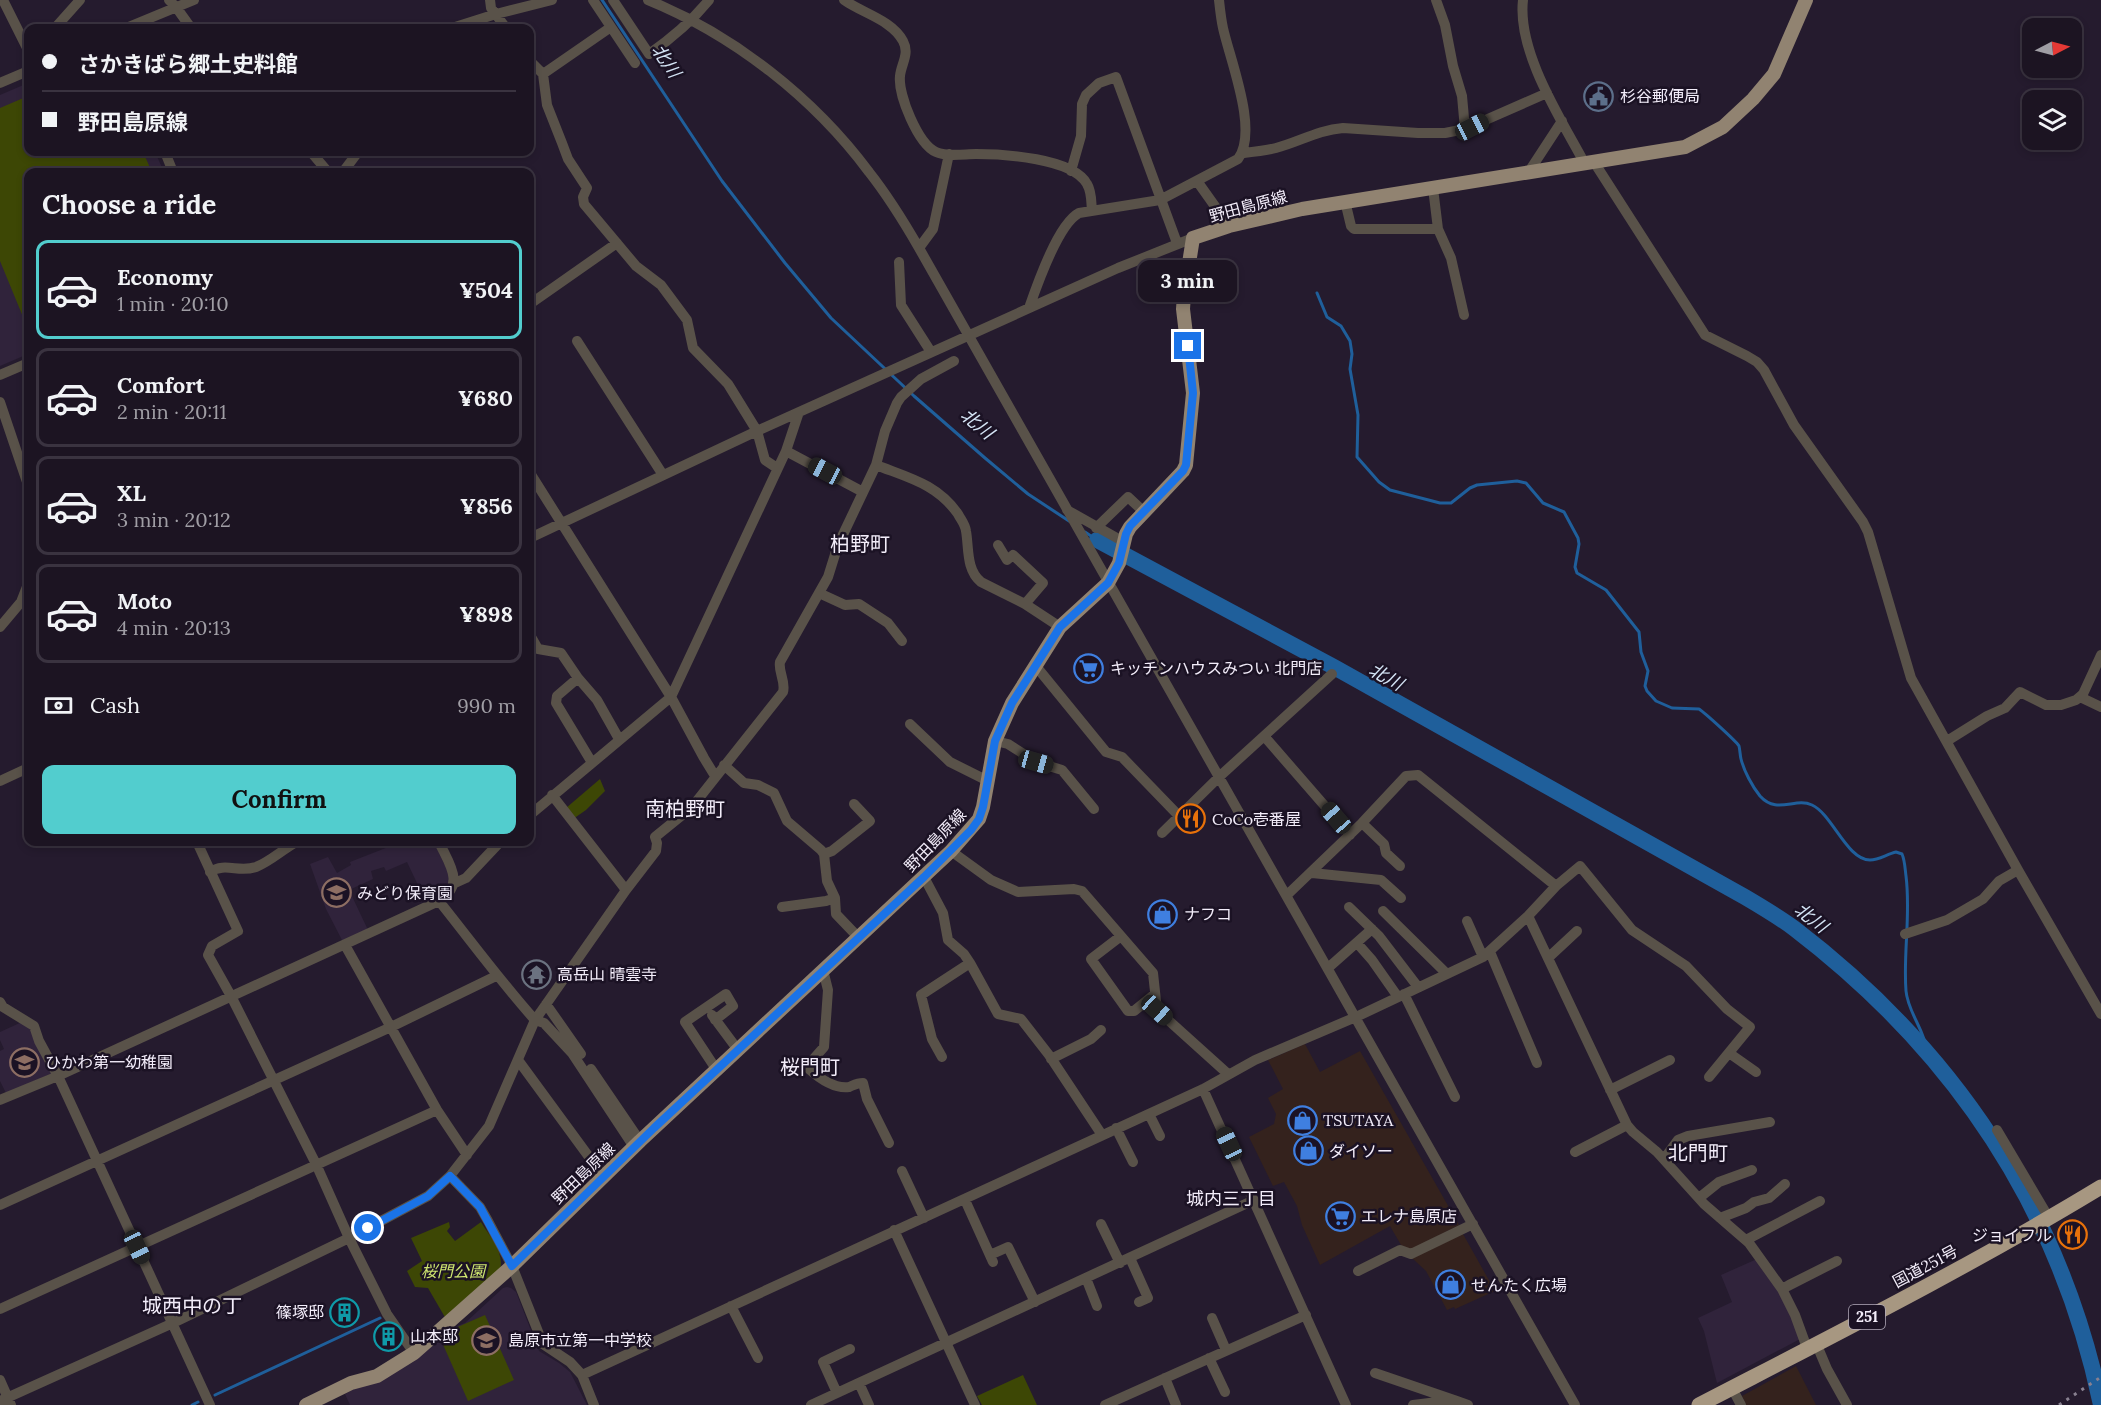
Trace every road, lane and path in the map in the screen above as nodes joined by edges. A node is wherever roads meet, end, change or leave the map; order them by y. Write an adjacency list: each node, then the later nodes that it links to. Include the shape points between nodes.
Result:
1 (3, 0): 24 (street)
2 (80, 0): 18 (street)
3 (194, 0): 15 (street)
4 (490, 0): 16 (street)
5 (552, 0): 16 (street)
6 (593, 0): 23 (street)
7 (613, 0): 17 (street, via 648,54)
8 (648, 0): 17 (street)
9 (709, 0): 17 (street)
10 (844, 0): 34 (street, via 873,15 902,39 906,51 901,84 915,128 927,147)
11 (1220, 0): 33 (street, via 1222,26 1240,86)
12 (1436, 0): 32 (street, via 1462,96)
13 (1523, 0): 30 (street, via 1525,34)
14 (1806, 0): 36 (main road, 野田島原線, via 1774,74 1723,127 1685,147)
15 (172, 4): 19 (street); 20 (street)
16 (496, 14): 21 (street); 22 (street)
17 (691, 21): 50 (street, via 755,61 830,126 869,171)
18 (59, 24)
19 (134, 24)
20 (188, 24)
21 (465, 24)
22 (503, 24)
23 (611, 27): 25 (street); 28 (street)
24 (24, 42)
25 (635, 63)
26 (534, 65): 28 (street)
27 (24, 73): 29 (street)
28 (543, 74): 48 (street, via 548,105 568,159 587,188 584,204)
29 (0, 82)
30 (1547, 93): 31 (street); 32 (street)
31 (1562, 121): 36 (street); 39 (street)
32 (1465, 129): 33 (street, via 1418,133 1331,129 1275,149)
33 (1243, 153): 40 (street)
34 (949, 154): 38 (street, via 1029,158); 50 (street, via 933,229)
35 (314, 156): 37 (street)
36 (1590, 163): 39 (main road, 野田島原線); 99 (street, via 1706,335 1757,362 1764,370 1794,425 1863,522 1906,665)
37 (325, 168)
38 (1071, 171): 42 (street, via 1081,136 1086,95 1099,83 1116,76); 44 (street, via 1088,184)
39 (1528, 173): 41 (main road, 野田島原線)
40 (1197, 181): 42 (street); 45 (street)
41 (1433, 188): 43 (main road, 野田島原線); 46 (street)
42 (1160, 200): 44 (street); 49 (street)
43 (1345, 201): 45 (main road, 野田島原線); 46 (street, via 1354,229)
44 (1092, 211): 53 (street, via 1073,216 1062,230)
45 (1229, 226): 47 (main road, 野田島原線)
46 (1438, 229): 54 (street, via 1451,258)
47 (1193, 238): 49 (street); 74 (main road, 野田島原線, via 1183,309 1193,384 1188,457 1183,471)
48 (617, 243): 52 (street); 65 (street, via 636,266 661,285 687,320 693,348 728,384)
49 (1177, 243): 53 (street)
50 (919, 248): 55 (street)
51 (899, 262): 57 (street, via 900,305)
52 (534, 301)
53 (1029, 308): 55 (street)
54 (1464, 315)
55 (967, 336): 57 (street); 73 (street)
56 (577, 341): 70 (street)
57 (931, 352): 59 (street)
58 (954, 361): 62 (street)
59 (910, 362): 62 (street); 64 (street)
60 (24, 365): 61 (street)
61 (0, 375)
62 (918, 381): 67 (street, via 897,403)
63 (0, 402): 69 (street)
64 (800, 412): 65 (street); 66 (street)
65 (757, 431): 68 (street, via 765,460); 70 (street)
66 (786, 451): 68 (street); 72 (street)
67 (876, 465): 72 (street); 83 (street, via 938,492 950,503 964,523 975,578)
68 (777, 468): 92 (street)
69 (24, 473)
70 (663, 475): 75 (street)
71 (534, 479): 75 (street)
72 (863, 492): 81 (street)
73 (1067, 512): 76 (street); 80 (street)
74 (1144, 512): 76 (street, via 1128,497); 79 (main road, 野田島原線, via 1130,526)
75 (561, 523): 77 (street); 92 (street)
76 (1096, 528): 79 (street, via 1107,531)
77 (534, 536)
78 (998, 545): 83 (street, via 1007,560 1012,555 1043,583)
79 (1122, 548): 80 (main road, 野田島原線)
80 (1108, 583): 85 (main road, 野田島原線); 104 (street)
81 (819, 593): 86 (street, via 845,605 859,604 888,623); 101 (street, via 780,662 783,692)
82 (24, 594): 84 (street)
83 (1024, 604): 85 (street)
84 (0, 627)
85 (1060, 627): 89 (main road, 野田島原線)
86 (902, 641)
87 (534, 642): 91 (street, via 538,649 561,653)
88 (2101, 655): 93 (street)
89 (1035, 665): 98 (main road, 野田島原線); 111 (street, via 1106,752 1122,757)
90 (1332, 674): 96 (street)
91 (578, 678): 97 (street, via 597,700); 100 (street, via 557,696 556,703)
92 (671, 697): 97 (street); 103 (street)
93 (2080, 697): 94 (street); 99 (street, via 2053,706 2020,692 2005,708)
94 (2101, 706)
95 (910, 724): 106 (street, via 950,762)
96 (1264, 736): 104 (street); 114 (street)
97 (619, 739): 100 (street)
98 (995, 741): 106 (main road, 野田島原線); 109 (street, via 1062,770)
99 (1947, 741): 122 (street)
100 (591, 761): 107 (street)
101 (724, 765): 103 (street); 120 (street, via 744,783 774,793 787,821)
102 (24, 770): 105 (street)
103 (715, 776): 128 (street, via 692,807 655,837 656,851)
104 (1219, 777): 111 (street); 129 (street)
105 (0, 781)
106 (988, 781): 119 (main road, 野田島原線, via 979,819)
107 (552, 795): 110 (street); 128 (street)
108 (854, 804): 120 (street, via 870,821)
109 (1094, 808)
110 (534, 811)
111 (1179, 816): 113 (street)
112 (1362, 823): 114 (street); 121 (street); 127 (street, via 1406,776 1418,775)
113 (1162, 833)
114 (1350, 835): 124 (street)
115 (199, 846): 123 (street)
116 (288, 846): 123 (street, via 257,867 239,871 230,866)
117 (441, 846): 126 (street)
118 (496, 846): 126 (street, via 466,878)
119 (951, 851): 125 (main road, 野田島原線); 141 (street, via 991,880 1018,892 1082,891)
120 (824, 854): 130 (street)
121 (1400, 866)
122 (2018, 870): 140 (street, via 1999,881 1983,899 1947,920); 159 (street)
123 (210, 872): 154 (street, via 237,931 212,946 208,955)
124 (1312, 873): 129 (street); 131 (street, via 1381,880)
125 (924, 877): 142 (main road, 野田島原線); 147 (street, via 943,913 948,940)
126 (455, 883): 132 (street)
127 (1556, 886): 136 (street); 166 (street, via 1580,866 1632,930 1686,966 1750,1028)
128 (626, 890): 157 (street)
129 (1287, 895): 148 (street)
130 (835, 898): 133 (street); 142 (street, via 838,918)
131 (1401, 898)
132 (439, 902): 144 (street); 151 (street)
133 (782, 907)
134 (1349, 907): 138 (street)
135 (1383, 911): 150 (street)
136 (1528, 916): 145 (street); 146 (street)
137 (1467, 921): 145 (street)
138 (1372, 928): 143 (street); 152 (street)
139 (1577, 932): 146 (street)
140 (1907, 933)
141 (1121, 936): 153 (street, via 1153,973); 153 (street, via 1091,958 1128,1011 1134,1011)
142 (858, 937): 149 (main road, 野田島原線)
143 (1357, 943): 148 (street); 155 (street)
144 (345, 945): 154 (street); 163 (street)
145 (1486, 955): 150 (street); 171 (street)
146 (1548, 958): 179 (street)
147 (970, 963): 167 (street, via 921,995 932,1038); 168 (street, via 998,1014 1021,1019)
148 (1328, 968): 160 (street)
149 (823, 970): 165 (main road, 野田島原線); 190 (street, via 828,990 825,1043 809,1069 835,1086 863,1083)
150 (1447, 974): 152 (street)
151 (496, 976): 161 (street); 163 (street)
152 (1418, 987): 155 (street)
153 (1155, 994): 174 (street, via 1157,1010)
154 (231, 996): 175 (street); 177 (street)
155 (1401, 996): 160 (street); 180 (street)
156 (0, 1002): 175 (street, via 34,1026)
157 (546, 1004): 161 (street); 191 (street)
158 (707, 1007): 162 (street); 162 (street, via 726,994 733,1006); 172 (street, via 685,1022)
159 (2101, 1014)
160 (1356, 1017): 174 (street); 213 (street)
161 (535, 1020): 169 (street); 191 (street, via 544,1023 572,1053)
162 (715, 1020): 165 (street)
163 (391, 1027): 177 (street); 182 (street)
164 (1101, 1030): 168 (street)
165 (738, 1050): 172 (main road, 野田島原線)
166 (1729, 1053): 173 (street); 176 (street)
167 (942, 1057)
168 (1052, 1059): 188 (street)
169 (518, 1060): 193 (street, via 489,1126); 201 (street)
170 (1670, 1060): 179 (street)
171 (1537, 1063)
172 (716, 1069): 191 (main road, 野田島原線)
173 (1756, 1072)
174 (1228, 1074): 178 (street)
175 (58, 1076): 181 (street); 195 (street)
176 (1709, 1077)
177 (273, 1081): 195 (street); 197 (street)
178 (1203, 1089): 183 (street); 206 (street)
179 (1610, 1090): 185 (street)
180 (1455, 1097)
181 (0, 1100)
182 (437, 1110): 193 (street); 197 (street)
183 (1149, 1114): 186 (street); 189 (street)
184 (1770, 1122): 194 (street, via 1688,1136 1678,1140)
185 (1627, 1125): 192 (street); 194 (street)
186 (1116, 1128): 188 (street); 196 (street)
187 (1997, 1130): 211 (street, via 2028,1178)
188 (1102, 1135): 205 (street)
189 (1160, 1136)
190 (889, 1143)
191 (637, 1144): 201 (main road, 野田島原線)
192 (1575, 1152)
193 (467, 1155): 200 (street)
194 (1664, 1159): 204 (street)
195 (96, 1160): 208 (street); 217 (street)
196 (1132, 1162)
197 (316, 1164): 215 (street); 217 (street)
198 (1752, 1170): 204 (street, via 1719,1182)
199 (902, 1171): 209 (street)
200 (450, 1176): 215 (street, via 428,1196); 220 (street, via 480,1207)
201 (603, 1176): 220 (main road, 野田島原線)
202 (1785, 1184): 210 (street, via 1769,1198)
203 (2101, 1187): 211 (highway, 国道251号 / 251)
204 (1698, 1198): 210 (street)
205 (964, 1200): 209 (street); 224 (street, via 992,1259 1008,1247)
206 (1254, 1200): 218 (street); 228 (street)
207 (1820, 1201): 216 (street)
208 (0, 1205)
209 (924, 1218): 214 (street)
210 (1720, 1218): 216 (street)
211 (2043, 1222): 232 (highway, 国道251号 / 251)
212 (1101, 1224): 219 (street)
213 (1473, 1224): 221 (street, via 1411,1254 1400,1250); 260 (street)
214 (894, 1230): 225 (street); 231 (street)
215 (349, 1238): 230 (street); 235 (street, via 387,1314)
216 (1746, 1240): 232 (street, via 1782,1289)
217 (137, 1247): 227 (street); 230 (street)
218 (1130, 1258): 219 (street); 223 (street)
219 (1120, 1263): 222 (street)
220 (512, 1266): 235 (main road, 野田島原線); 239 (street, via 543,1344 570,1362)
221 (1358, 1271)
222 (1086, 1278): 224 (street); 226 (street)
223 (1149, 1298)
224 (1035, 1302): 231 (street)
225 (731, 1306): 236 (street); 239 (street)
226 (1097, 1306)
227 (0, 1309)
228 (1306, 1315): 234 (street); 257 (street)
229 (1212, 1318): 234 (street)
230 (172, 1323): 247 (street); 249 (street)
231 (946, 1344): 242 (street); 254 (street)
232 (1812, 1346): 243 (highway, 国道251号 / 251); 263 (street)
233 (850, 1349): 245 (street, via 823,1362)
234 (1226, 1350): 237 (street)
235 (414, 1353): 250 (main road, 野田島原線, via 377,1377 351,1383)
236 (758, 1358)
237 (1209, 1358): 240 (street); 244 (street)
238 (1375, 1373): 246 (street)
239 (582, 1376): 251 (street)
240 (1165, 1378): 255 (street); 256 (street)
241 (0, 1380): 247 (street)
242 (859, 1383): 245 (street); 253 (street)
243 (1732, 1388): 261 (highway, 国道251号 / 251); 262 (street)
244 (1225, 1392)
245 (837, 1394): 248 (street)
246 (1454, 1400): 258 (street); 259 (street)
247 (6, 1401)
248 (825, 1402): 252 (street)
249 (210, 1405)
250 (306, 1405)
251 (594, 1405)
252 (811, 1405)
253 (868, 1405)
254 (975, 1405)
255 (1105, 1405)
256 (1176, 1405)
257 (1346, 1405)
258 (1413, 1405)
259 (1468, 1405)
260 (1575, 1405)
261 (1699, 1405)
262 (1741, 1405)
263 (1848, 1405)

